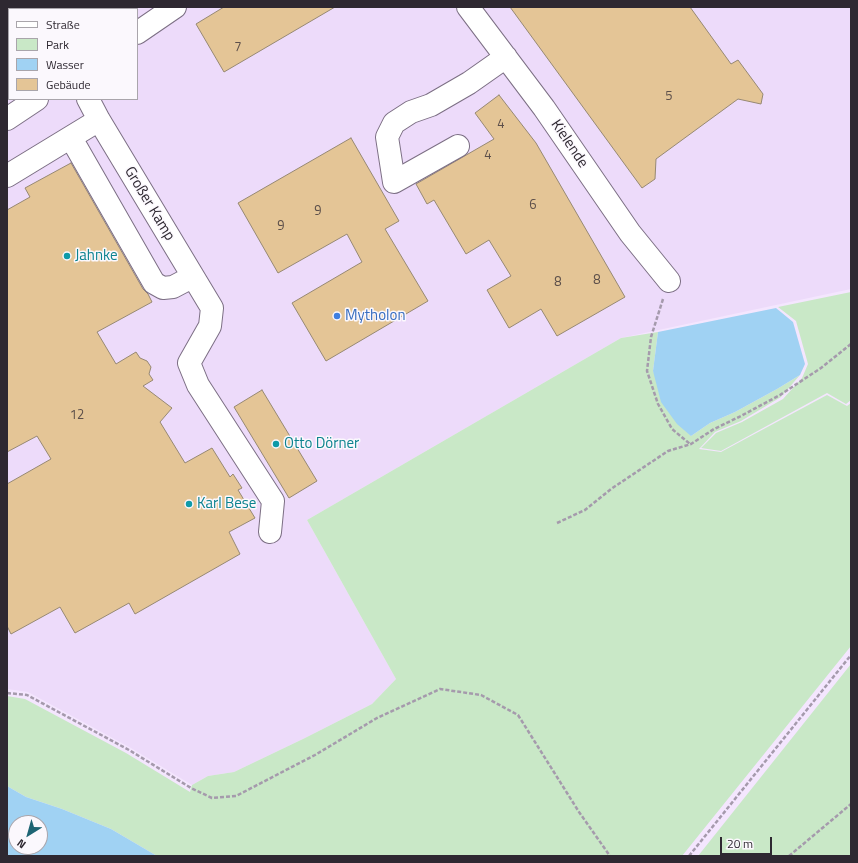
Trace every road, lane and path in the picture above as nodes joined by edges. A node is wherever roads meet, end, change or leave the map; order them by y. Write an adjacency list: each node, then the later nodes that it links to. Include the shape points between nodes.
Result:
1 (175, 7): 3 (street)
2 (468, 7): 4 (street, Kielende)
3 (138, 31)
4 (506, 57): 10 (street, via 431,105 411,112 394,123 387,137 394,182); 13 (street, Kielende, via 630,233)
5 (89, 100): 8 (street, Großer Kamp)
6 (30, 101): 7 (street)
7 (7, 119)
8 (99, 120): 9 (street); 12 (street, Großer Kamp)
9 (71, 138): 11 (street); 12 (street, via 154,283 163,288 173,287)
10 (458, 146)
11 (7, 176)
12 (192, 277): 17 (street, Großer Kamp, via 212,308 210,326 189,363 198,385 273,501)
13 (669, 281): 15 (path, via 651,337 647,372 658,404 672,429)
14 (851, 344): 15 (path, via 780,395 714,429)
15 (691, 444): 16 (path, via 668,451 610,489 585,510)
16 (557, 523)
17 (270, 532)
18 (851, 655): 22 (path)
19 (7, 693): 21 (path, via 27,696 212,798 236,796 315,756 377,718 440,689 481,695 518,715 578,812)
20 (851, 804): 23 (path)
21 (610, 856)
22 (689, 856)
23 (789, 856)

